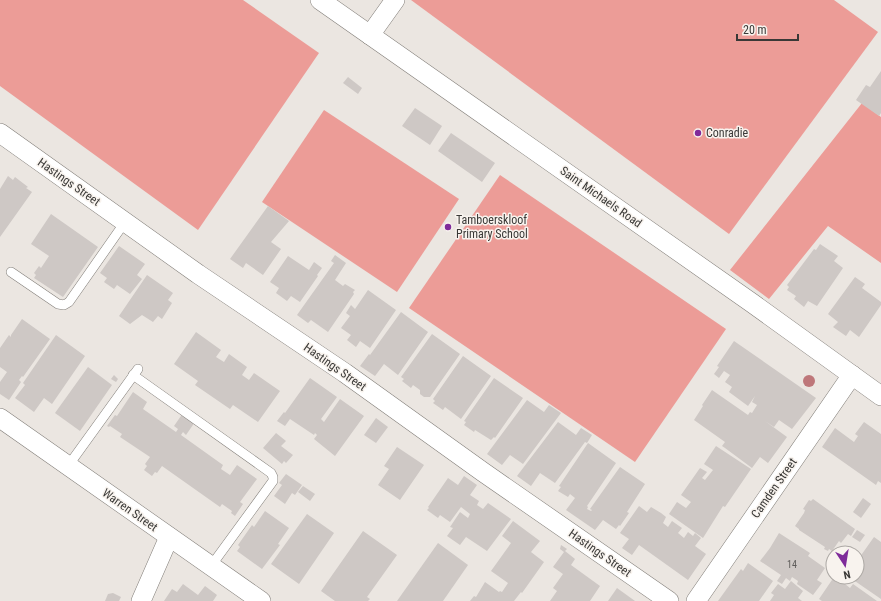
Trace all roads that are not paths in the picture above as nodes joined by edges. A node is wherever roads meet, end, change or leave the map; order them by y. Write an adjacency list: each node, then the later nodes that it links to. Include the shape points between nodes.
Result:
1 (320, 0): 3 (street, Saint Michaels Road)
2 (395, 0): 3 (street)
3 (370, 35): 7 (street, Saint Michaels Road)
4 (0, 133): 5 (street, Hastings Street)
5 (125, 222): 6 (lane, via 64,305 58,304); 15 (street, Hastings Street)
6 (11, 272)
7 (852, 375): 8 (street, Saint Michaels Road); 16 (street, Camden Street)
8 (881, 396)
9 (0, 418): 10 (street, Warren Street)
10 (68, 466): 11 (street, Warren Street); 12 (lane, via 135,372 273,477 273,481)
11 (169, 537): 12 (street, Warren Street); 13 (street)
12 (211, 566): 14 (street, Warren Street)
13 (140, 601)
14 (261, 601)
15 (669, 601)
16 (696, 601)

